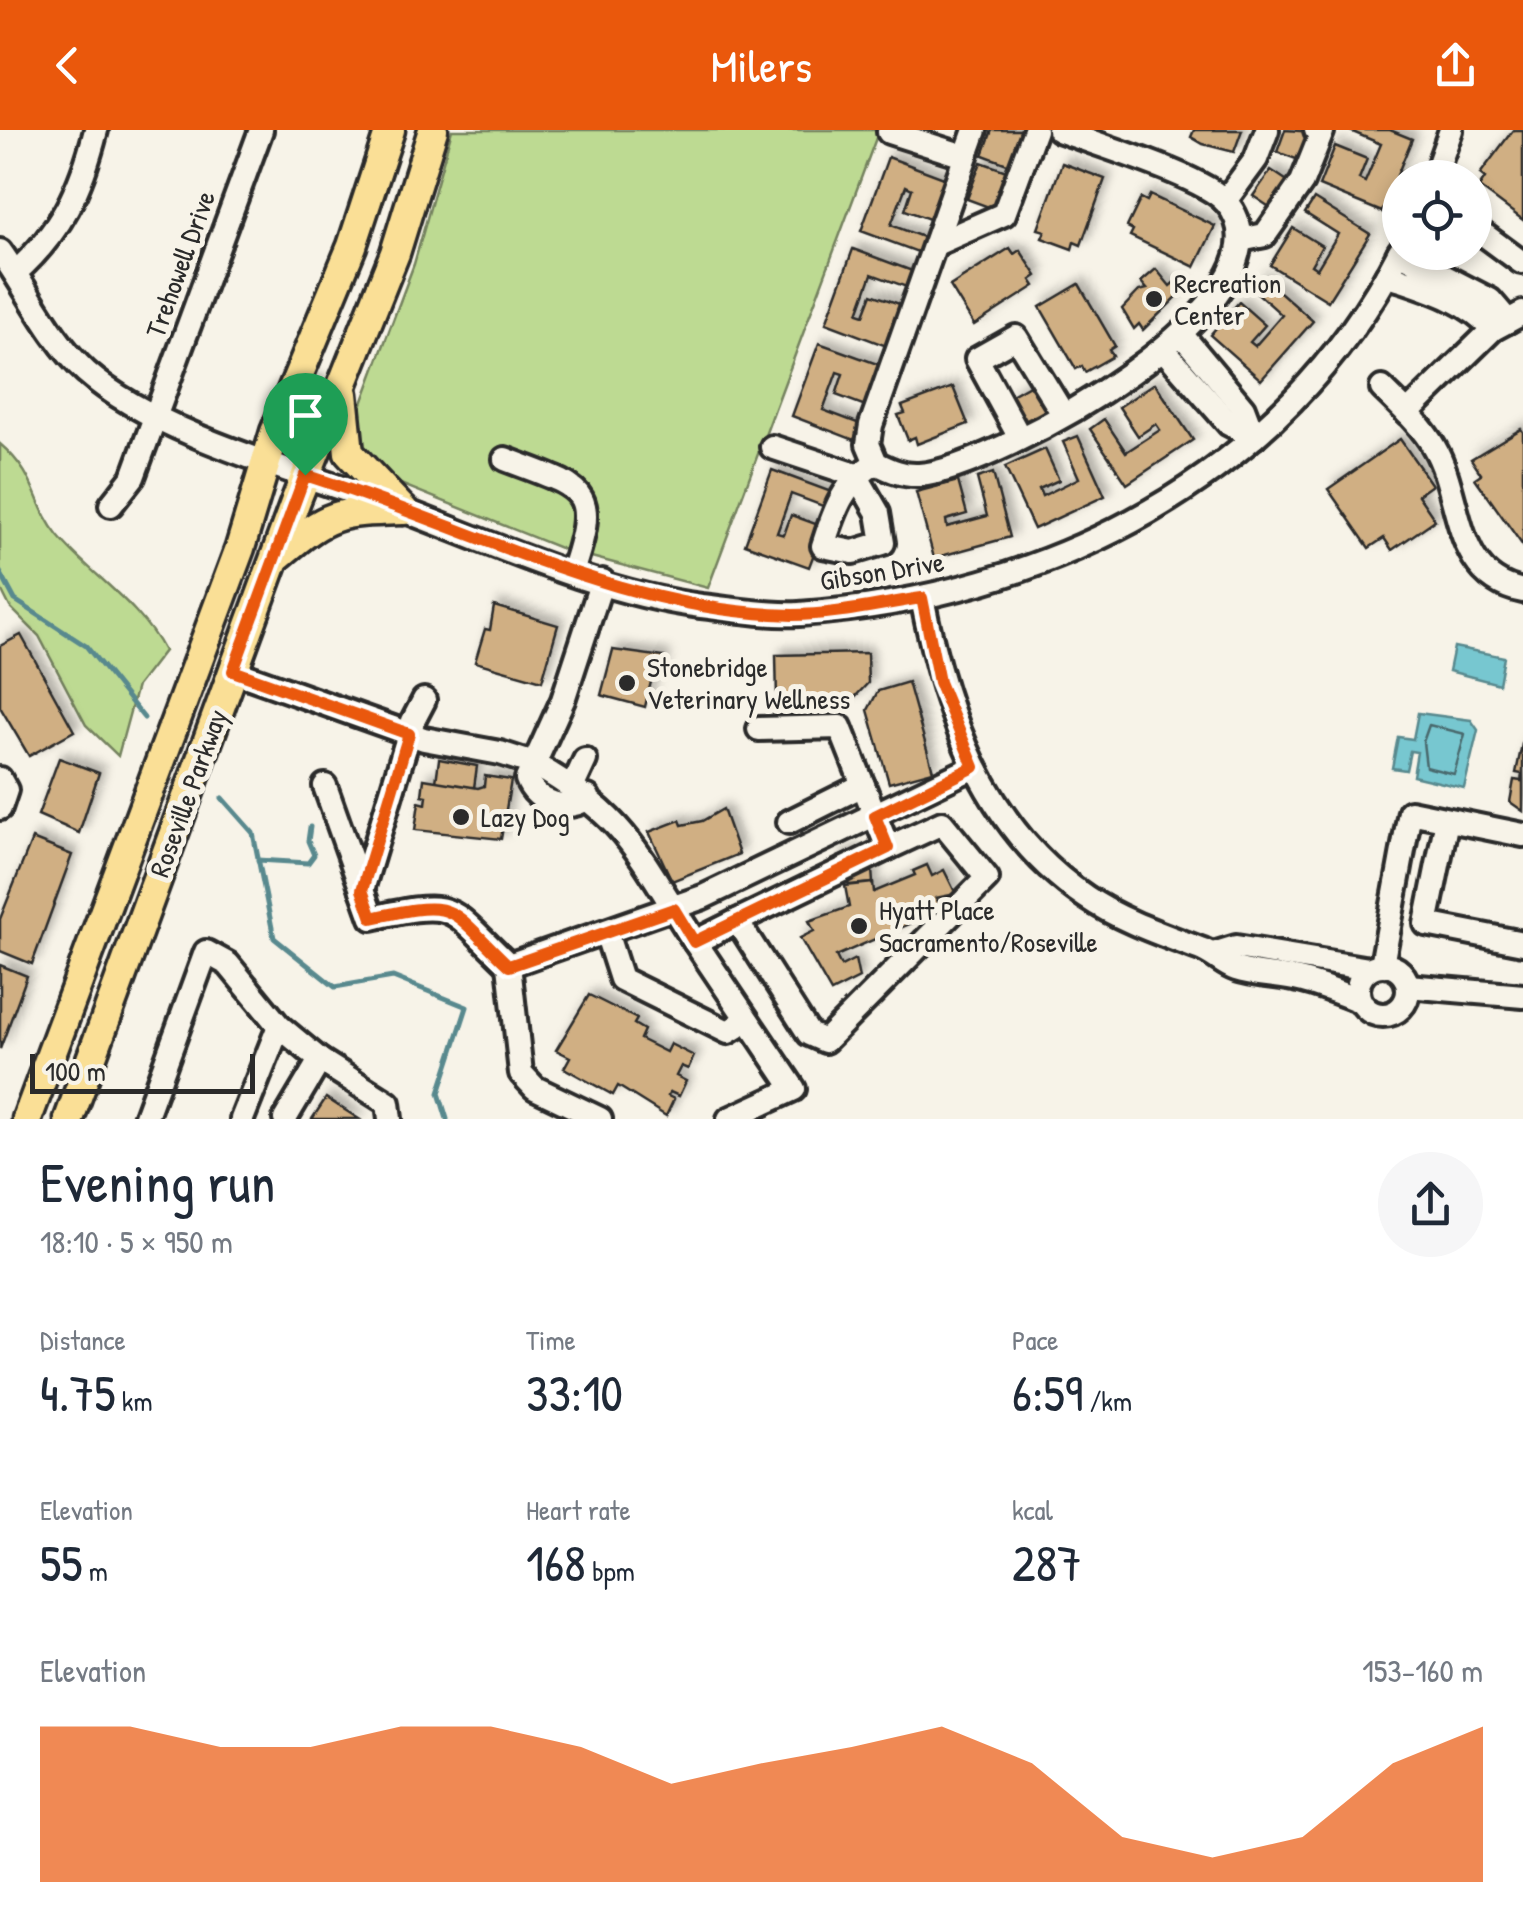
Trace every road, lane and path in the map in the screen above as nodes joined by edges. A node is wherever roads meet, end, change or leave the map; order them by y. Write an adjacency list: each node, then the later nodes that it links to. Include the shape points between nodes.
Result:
1 (96, 130): 22 (street, via 70,209 48,244)
2 (261, 130): 30 (street, Trehowell Drive)
3 (390, 130): 34 (main road, Roseville Parkway, via 352,246)
4 (433, 130): 26 (main road, Roseville Parkway)
5 (975, 130): 12 (street)
6 (1035, 130): 17 (street, via 1004,214)
7 (1059, 130): 14 (street)
8 (1267, 130): 14 (street, via 1256,159)
9 (1316, 130): 15 (street, via 1322,132 1286,210 1265,236)
10 (1451, 130): 13 (street)
11 (889, 132): 12 (street)
12 (964, 156): 17 (street)
13 (1440, 160)
14 (1225, 200): 15 (street)
15 (1240, 240): 25 (street, via 1221,292)
16 (1492, 240): 19 (street)
17 (936, 244): 36 (street, via 871,426)
18 (0, 251): 22 (street, Gibson Drive)
19 (1522, 262)
20 (1390, 270): 23 (street, Gibson Drive)
21 (1433, 270): 24 (street, via 1490,300)
22 (15, 272): 30 (street, Gibson Drive, via 84,370)
23 (1388, 275): 24 (street); 31 (street, Gibson Drive, via 1326,360)
24 (1508, 321): 28 (street)
25 (1173, 342): 29 (street); 31 (street, via 1229,424)
26 (343, 385): 37 (main road, Roseville Parkway); 39 (main road, via 349,453)
27 (1382, 388): 28 (street)
28 (1407, 413): 43 (street, via 1434,447 1456,524 1476,560 1486,574)
29 (1063, 414): 32 (street); 32 (street, via 1016,337 977,359)
30 (156, 419): 34 (street, Gibson Drive); 38 (street, Trehowell Drive, via 133,477)
31 (1254, 437): 44 (street, Gibson Drive, via 1189,488 1112,533 1020,574)
32 (1020, 438): 36 (street, via 919,475)
33 (772, 447): 36 (street)
34 (265, 460): 37 (street, Gibson Drive); 79 (main road, Roseville Parkway, via 240,548)
35 (505, 460): 41 (street, via 568,484 586,501 588,523)
36 (866, 469)
37 (305, 475): 39 (street, Gibson Drive); 40 (main road, Roseville Parkway)
38 (111, 505)
39 (403, 510): 40 (main road, via 326,518); 41 (street, Gibson Drive)
40 (275, 558): 45 (main road, Roseville Parkway)
41 (572, 572): 42 (street, Gibson Drive)
42 (602, 581): 44 (street, Gibson Drive, via 696,605 796,615); 50 (street)
43 (1523, 590)
44 (922, 598): 51 (street, via 939,682)
45 (233, 671): 48 (street); 78 (main road, Roseville Parkway)
46 (424, 700): 48 (street)
47 (759, 729): 53 (street, via 840,727)
48 (409, 734): 50 (street); 62 (street)
49 (585, 760): 55 (street)
50 (534, 764): 55 (street)
51 (974, 767): 57 (street); 68 (street, via 1032,848 1085,896)
52 (0, 779): 56 (street, via 6,790)
53 (862, 784): 57 (street); 59 (street)
54 (325, 786): 62 (street)
55 (580, 792): 63 (street, via 628,834)
56 (0, 808)
57 (875, 816): 61 (street); 63 (street)
58 (1447, 820): 60 (street); 67 (street, via 1426,924); 70 (street, via 1410,812)
59 (789, 822)
60 (1523, 835)
61 (888, 848): 64 (street); 64 (street, via 942,823 986,878 825,1041 809,1034)
62 (362, 890): 69 (street, via 372,918 431,904 449,909)
63 (674, 909): 65 (street); 66 (street)
64 (736, 921): 66 (street)
65 (606, 932): 69 (street); 74 (street, via 621,979 728,1032)
66 (694, 942): 74 (street)
67 (1523, 943)
68 (1213, 954): 70 (street, via 1236,947); 73 (street, via 1232,968)
69 (509, 966): 83 (street, via 521,1073 535,1088)
70 (1376, 967): 71 (street, via 1396,969); 73 (street, via 1360,980)
71 (1408, 986): 72 (street); 73 (street, via 1406,1000 1391,1014 1370,1012)
72 (1523, 996)
73 (1360, 1001)
74 (746, 1021): 84 (street, via 794,1089)
75 (278, 1026): 76 (street); 80 (street, via 228,964 206,952); 81 (street)
76 (320, 1060): 77 (street); 82 (street)
77 (386, 1114)
78 (69, 1118)
79 (28, 1119)
80 (144, 1119)
81 (242, 1119)
82 (286, 1119)
83 (600, 1119)
84 (730, 1119)

